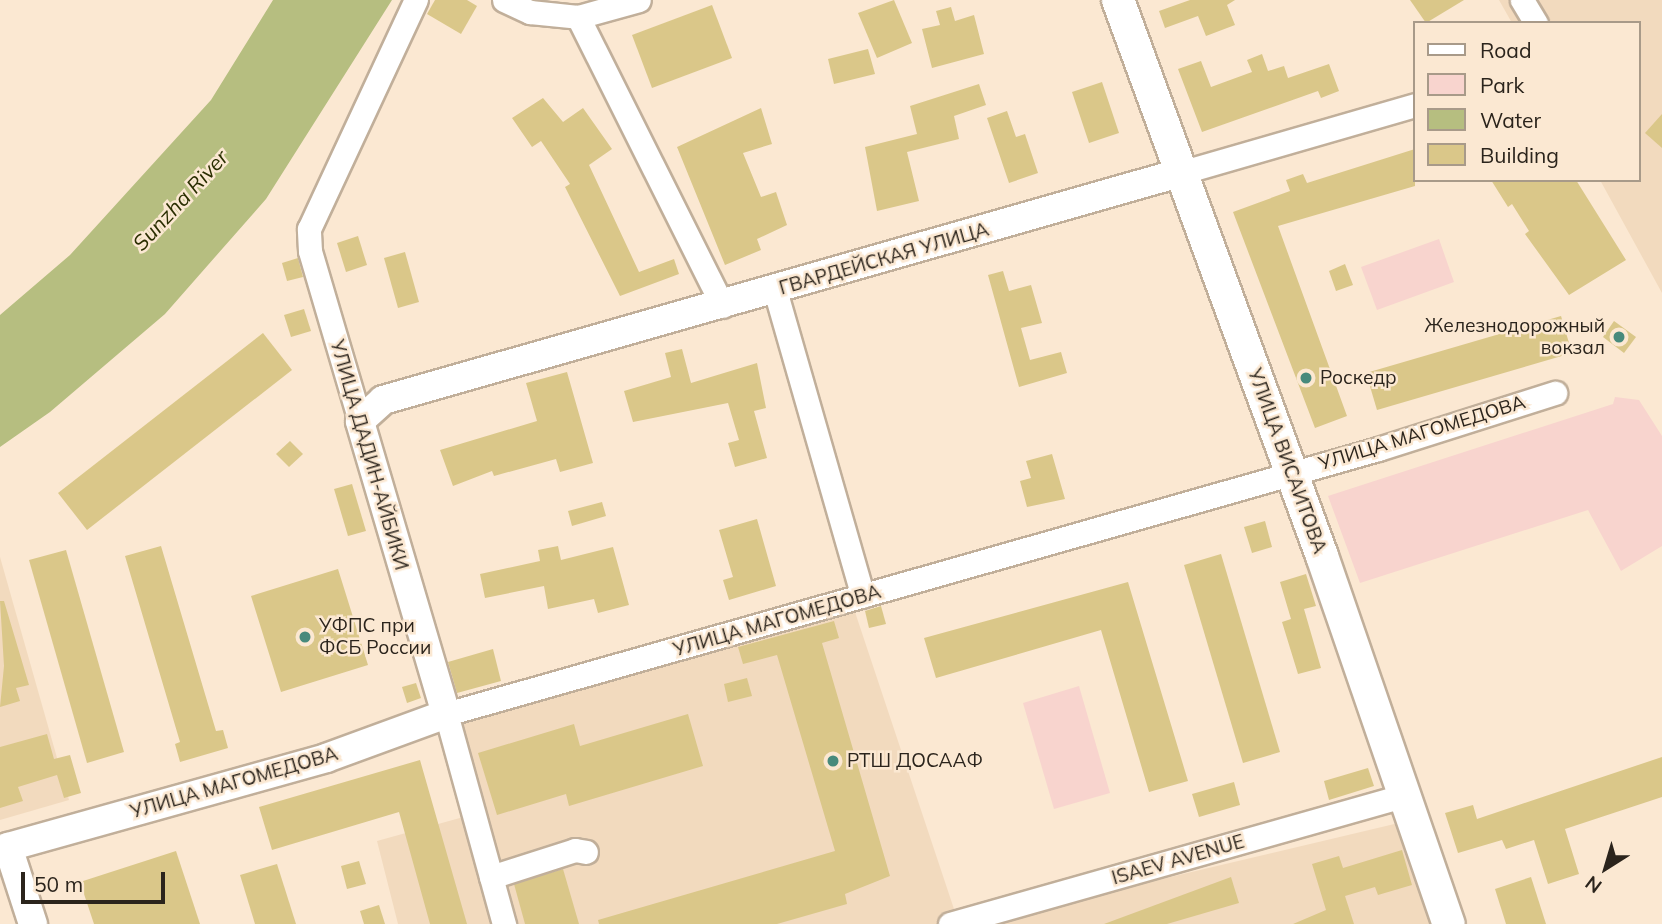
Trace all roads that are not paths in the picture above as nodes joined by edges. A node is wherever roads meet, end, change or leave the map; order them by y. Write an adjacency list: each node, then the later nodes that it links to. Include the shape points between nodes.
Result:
1 (416, 0): 13 (street, УЛИЦА ДАДИН-АЙБИКИ, via 309,229 310,251)
2 (504, 0): 6 (street, via 530,12)
3 (639, 0): 6 (street)
4 (1118, 0): 9 (main road, УЛИЦА ВИСАИТОВА)
5 (1522, 0): 7 (street)
6 (578, 17): 11 (street)
7 (1535, 21)
8 (1414, 105): 9 (street, ГВАРДЕЙСКАЯ УЛИЦА)
9 (1183, 172): 10 (street, ГВАРДЕЙСКАЯ УЛИЦА); 14 (main road, УЛИЦА ВИСАИТОВА)
10 (775, 290): 11 (street, ГВАРДЕЙСКАЯ УЛИЦА); 15 (street)
11 (723, 306): 13 (street, ГВАРДЕЙСКАЯ УЛИЦА, via 414,389 383,400)
12 (1555, 393): 14 (street, УЛИЦА МАГОМЕДОВА)
13 (360, 421): 16 (street, УЛИЦА ДАДИН-АЙБИКИ)
14 (1291, 471): 15 (street, УЛИЦА МАГОМЕДОВА); 17 (main road, УЛИЦА ВИСАИТОВА)
15 (863, 596): 16 (street, УЛИЦА МАГОМЕДОВА)
16 (446, 713): 18 (street, УЛИЦА МАГОМЕДОВА, via 326,758); 20 (street, УЛИЦА ДАДИН-АЙБИКИ)
17 (1405, 795): 23 (street, ISAEV AVENUE); 24 (main road, УЛИЦА ВИСАИТОВА)
18 (4, 848): 21 (street)
19 (586, 852): 20 (street, via 575,850)
20 (491, 877): 22 (street, УЛИЦА ДАДИН-АЙБИКИ)
21 (33, 924)
22 (504, 924)
23 (950, 924)
24 (1449, 924)

